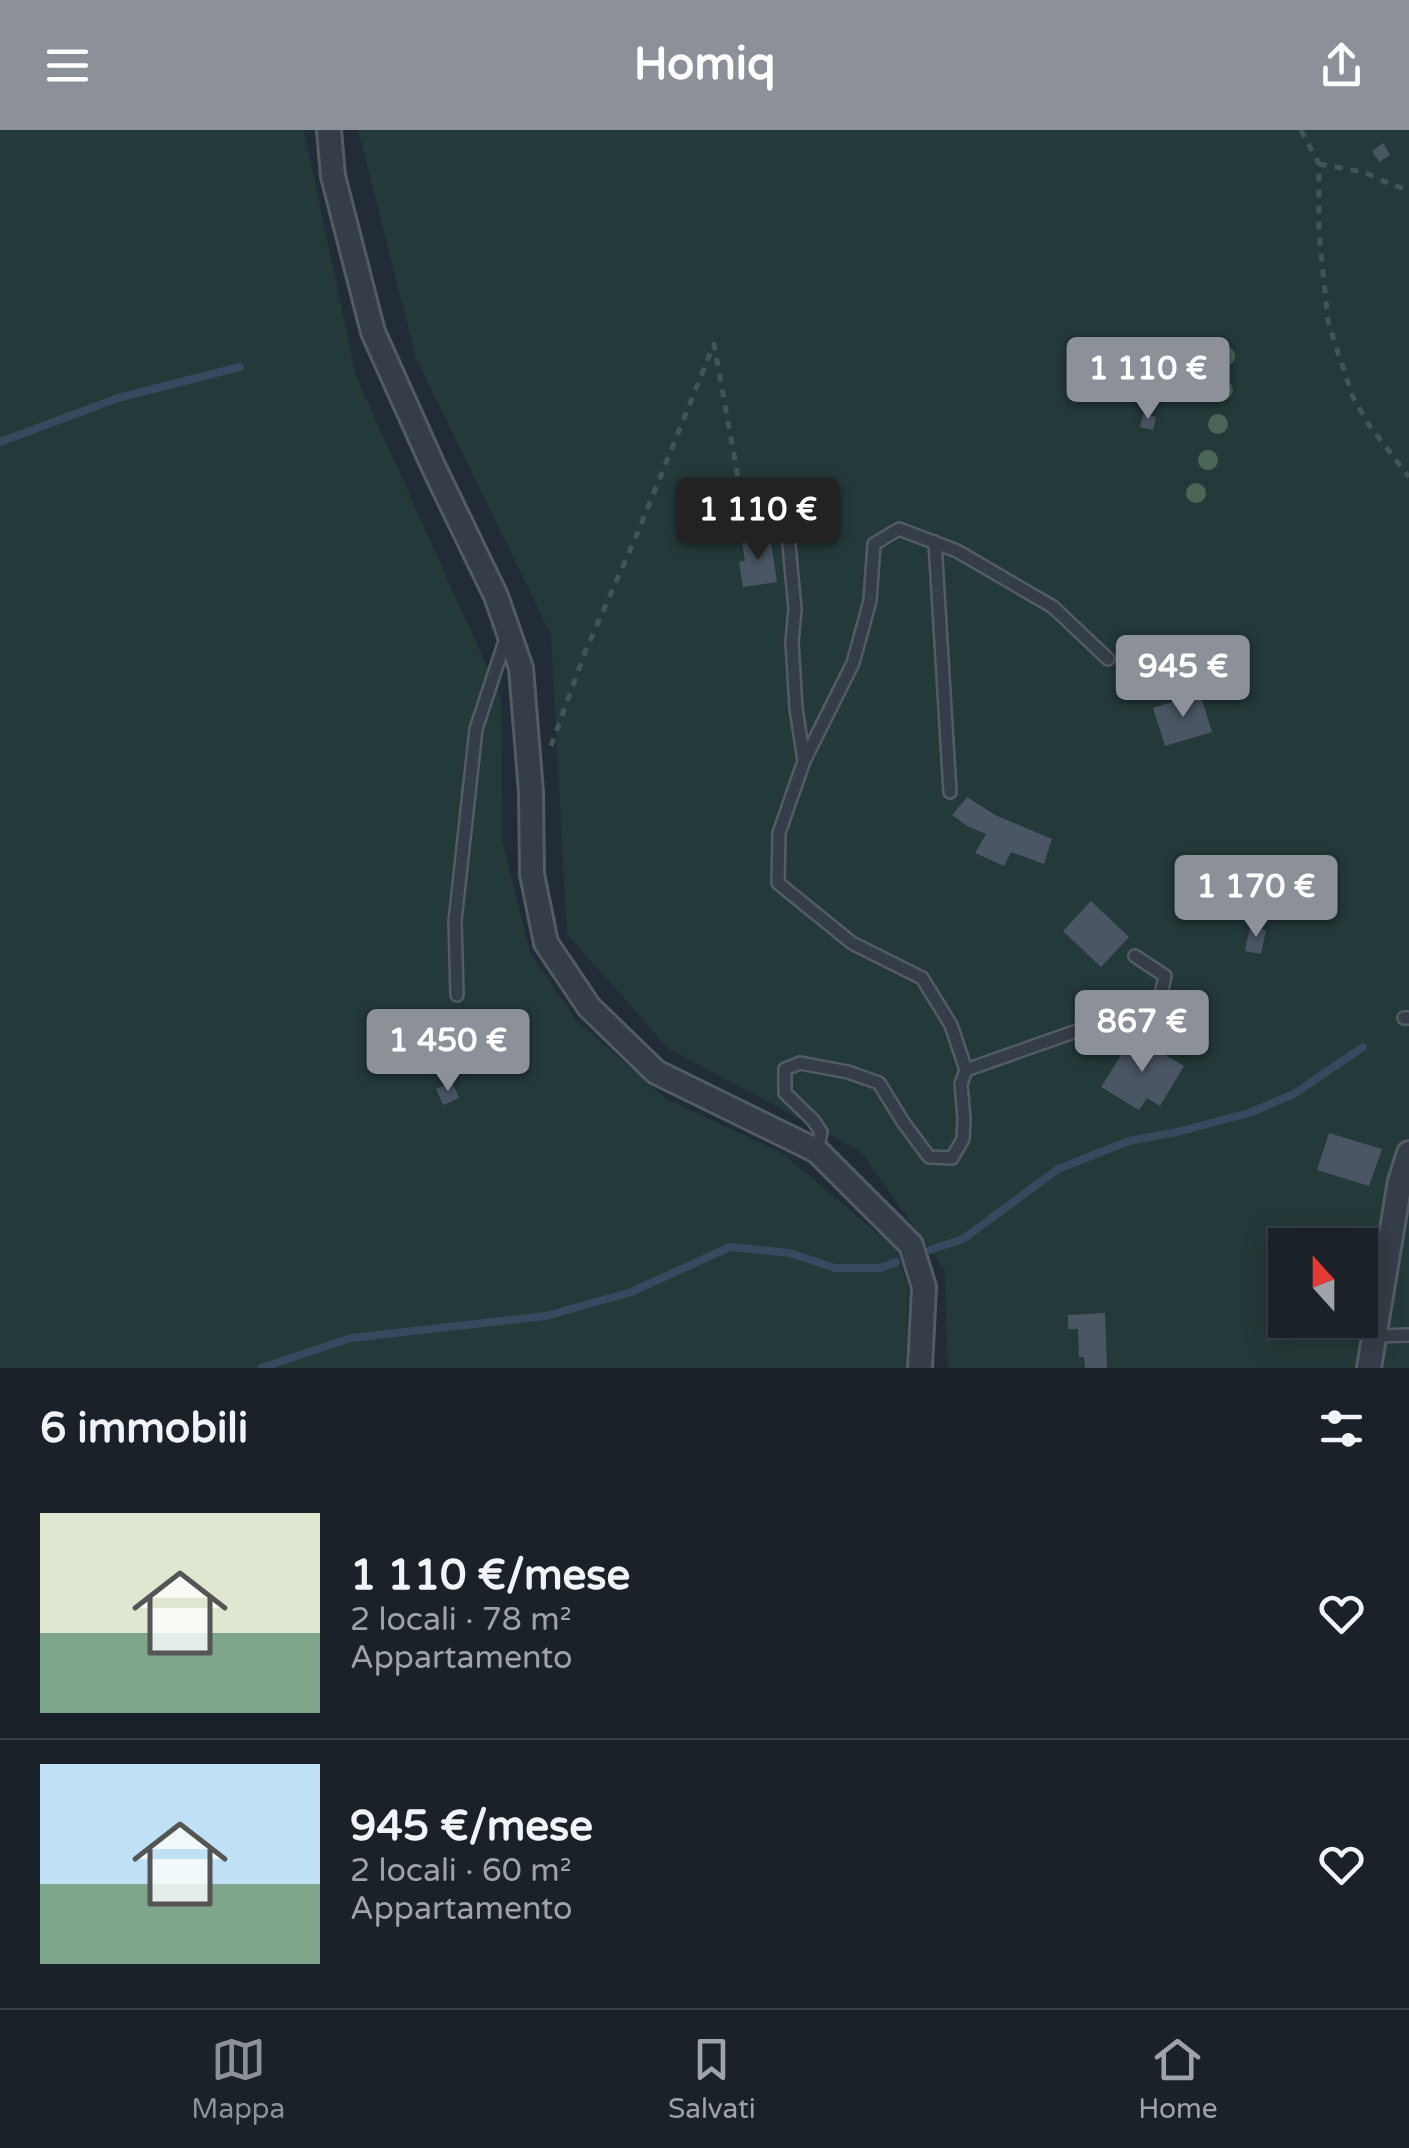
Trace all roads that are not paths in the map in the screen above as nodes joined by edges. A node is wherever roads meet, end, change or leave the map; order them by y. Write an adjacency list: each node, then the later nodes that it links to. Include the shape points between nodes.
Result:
1 (329, 130): 4 (street, via 373,332)
2 (743, 531): 6 (lane, via 744,506 754,491 773,486 786,514)
3 (935, 542): 5 (lane, via 1053,606); 6 (lane, via 899,529 874,544 870,601 852,662); 7 (lane)
4 (508, 629): 9 (lane, via 476,729 454,921); 11 (street, via 521,668 532,874 546,943 589,1008 656,1072)
5 (1108, 659)
6 (804, 762): 10 (lane, via 779,833 778,883 852,943 922,978 951,1025)
7 (950, 792)
8 (1134, 956): 10 (lane, via 1165,976 1156,1003)
9 (457, 995)
10 (966, 1070): 11 (lane, via 963,1139 952,1158 929,1157 879,1082 800,1063 784,1069 784,1093 821,1132)
11 (817, 1151): 17 (street, via 911,1245 924,1287)
12 (1409, 1153): 13 (street)
13 (1378, 1312)
14 (1409, 1335): 15 (lane)
15 (1378, 1336)
16 (1374, 1338): 18 (street)
17 (920, 1368)
18 (1369, 1368)

